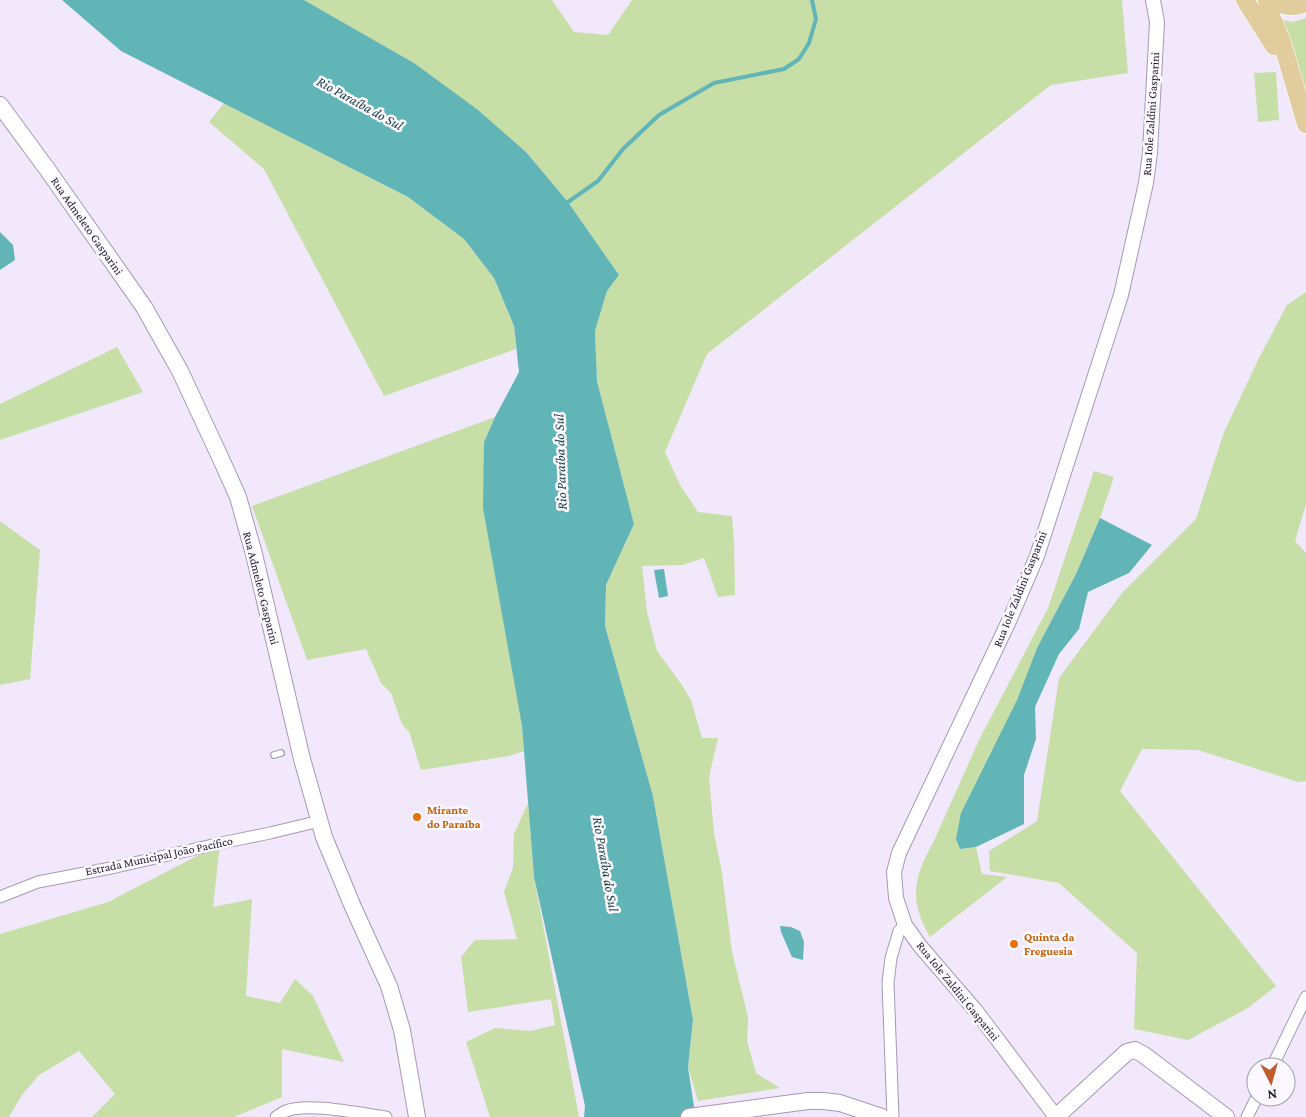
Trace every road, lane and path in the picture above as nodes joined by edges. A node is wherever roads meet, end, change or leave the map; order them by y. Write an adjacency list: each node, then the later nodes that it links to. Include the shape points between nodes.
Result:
1 (1153, 0): 13 (street, Rua Iole Zaldini Gasparini, via 1157,22 1150,153 1121,295 1037,556 899,853 894,872 896,898)
2 (1245, 0): 6 (main road)
3 (1267, 0): 6 (main road)
4 (1273, 0): 5 (main road, via 1290,7)
5 (1306, 3)
6 (1292, 76): 8 (main road)
7 (0, 105): 11 (main road, Rua Admeleto Gasparini, via 144,307 180,371 221,459 238,498 254,554 302,759)
8 (1306, 124)
9 (281, 753): 10 (lane)
10 (274, 755)
11 (320, 821): 12 (street, Estrada Municipal João Pacífico, via 38,882); 18 (main road, Rua Admeleto Gasparini, via 353,907 389,986 402,1030)
12 (0, 897)
13 (904, 925): 21 (street, via 891,958 888,983); 22 (street, Rua Iole Zaldini Gasparini, via 976,1011)
14 (1306, 997): 15 (street)
15 (1277, 1057)
16 (276, 1117): 17 (street, via 287,1110 302,1107)
17 (386, 1117)
18 (416, 1117)
19 (689, 1117): 20 (main road, via 808,1101 840,1103)
20 (882, 1117)
21 (893, 1117)
22 (1056, 1117): 23 (main road, via 1127,1052 1135,1050)
23 (1226, 1117)

